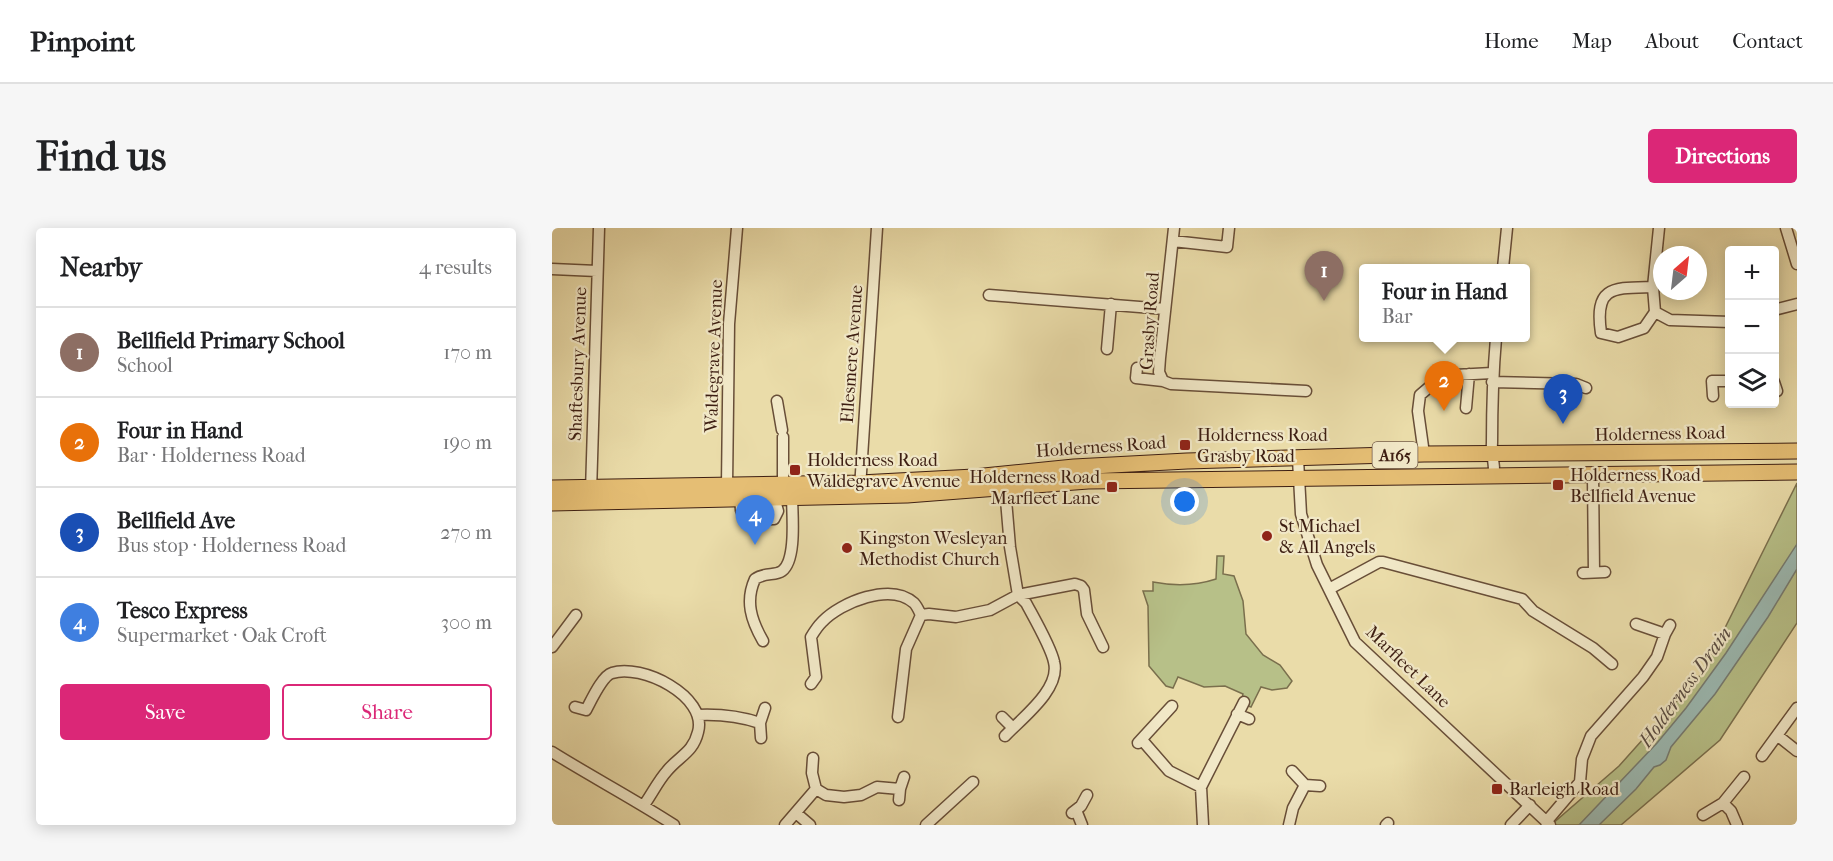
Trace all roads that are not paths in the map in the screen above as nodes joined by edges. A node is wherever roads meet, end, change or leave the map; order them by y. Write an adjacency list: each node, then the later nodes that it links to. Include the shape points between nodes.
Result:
1 (599, 228): 14 (street, Shaftesbury Avenue)
2 (737, 228): 45 (street, Waldegrave Avenue, via 729,324)
3 (877, 228): 48 (street, Ellesmere Avenue)
4 (1174, 228): 9 (street, Grasby Road)
5 (1229, 228): 9 (street, via 1227,247)
6 (1507, 228): 11 (street)
7 (1659, 228): 10 (street)
8 (1786, 228): 12 (street)
9 (1173, 241): 20 (street, Grasby Road)
10 (1657, 246)
11 (1503, 264)
12 (1797, 264)
13 (552, 268): 14 (street)
14 (597, 272): 50 (street, Shaftesbury Avenue)
15 (1653, 287): 22 (street, via 1615,288 1603,298 1598,314 1601,333 1618,337 1644,328)
16 (989, 295): 18 (street)
17 (1654, 300): 22 (street)
18 (1111, 304): 20 (street); 25 (street)
19 (1796, 307): 21 (street)
20 (1165, 309): 29 (street, Grasby Road, via 1159,372)
21 (1779, 309)
22 (1655, 312): 23 (street, via 1670,320)
23 (1725, 322)
24 (1496, 342): 28 (street)
25 (1107, 349)
26 (1137, 368): 29 (street, via 1136,378)
27 (1468, 374): 28 (street); 35 (street); 38 (street, via 1440,378 1420,395 1418,411)
28 (1492, 377): 31 (street); 37 (street)
29 (1163, 381): 32 (street, Grasby Road)
30 (1725, 381): 33 (street, via 1712,381)
31 (1586, 388)
32 (1306, 391)
33 (1713, 396)
34 (777, 401): 49 (street)
35 (1467, 408)
36 (1792, 451): 37 (highway, Holderness Road / A165); 40 (street)
37 (1493, 453): 38 (highway, Holderness Road / A165); 42 (street)
38 (1424, 454): 39 (highway, Holderness Road / A165)
39 (1298, 459): 41 (highway, Holderness Road / A165, via 1187,461); 44 (street, Marfleet Lane)
40 (1792, 472): 43 (highway, Holderness Road / A165)
41 (1094, 473): 44 (highway, Holderness Road / A165); 47 (highway, Holderness Road / A165); 48 (highway, Holderness Road / A165, via 974,477)
42 (1494, 476): 43 (highway, Holderness Road / A165); 44 (highway, Holderness Road / A165)
43 (1593, 476): 53 (street)
44 (1299, 478): 54 (street, Marfleet Lane, via 1301,514)
45 (727, 485): 49 (highway, Holderness Road / A165); 50 (highway, Holderness Road / A165)
46 (552, 488): 50 (highway, Holderness Road / A165)
47 (1005, 488): 48 (highway, Holderness Road / A165, via 907,495); 55 (street)
48 (860, 489): 49 (highway, Holderness Road / A165); 49 (highway, Holderness Road / A165, via 817,500)
49 (783, 493): 51 (highway, Holderness Road / A165); 51 (street, via 774,519 744,517); 59 (street, via 792,541 790,559 782,572 755,579 750,596 750,615)
50 (591, 494): 51 (highway, Holderness Road / A165); 52 (highway, Holderness Road / A165)
51 (740, 497)
52 (552, 503)
53 (1594, 572)
54 (1329, 589): 62 (street, via 1383,562 1497,591 1522,599); 94 (street, Marfleet Lane, via 1355,642)
55 (1018, 596): 57 (street, via 990,610 956,617); 61 (street, via 1081,586 1086,614); 74 (street, via 1026,603 1054,662 1054,678 1047,693 1009,732)
56 (576, 615): 60 (street)
57 (921, 615): 63 (street, via 915,604 899,594 872,595 844,605 810,637 816,677); 64 (street, via 906,649)
58 (1636, 624): 97 (street, via 1667,629 1657,657 1591,736 1582,759 1580,782)
59 (764, 642)
60 (552, 647)
61 (1103, 647)
62 (1612, 664)
63 (811, 684)
64 (901, 692): 65 (street); 73 (street)
65 (912, 694)
66 (1244, 702): 71 (street)
67 (1172, 706): 89 (street, via 1140,742 1169,771)
68 (575, 707): 72 (street, via 586,710 605,677 628,672 655,676 675,687)
69 (765, 708): 76 (street)
70 (1797, 708): 77 (street)
71 (1237, 714): 75 (street); 89 (street)
72 (698, 715): 76 (street, via 739,716); 93 (street, via 699,731 689,752 668,770)
73 (898, 717)
74 (1002, 717)
75 (1249, 719)
76 (760, 723): 78 (street)
77 (1778, 736): 79 (street); 81 (street)
78 (761, 738)
79 (1797, 751)
80 (552, 752): 93 (street)
81 (1762, 756)
82 (810, 763): 90 (street)
83 (1292, 771): 87 (street)
84 (904, 777): 90 (street, via 900,794 877,787 861,795 844,797 826,795)
85 (1744, 777): 92 (street)
86 (973, 782): 101 (street)
87 (1305, 785): 88 (street); 104 (street)
88 (1320, 786)
89 (1201, 787): 103 (street)
90 (816, 789): 95 (street)
91 (1087, 795): 102 (street, via 1074,811)
92 (1723, 803): 96 (street); 106 (street)
93 (644, 805): 98 (street)
94 (1530, 805): 97 (street, Marfleet Lane); 105 (street)
95 (796, 813): 99 (street); 100 (street)
96 (1703, 815)
97 (1548, 823)
98 (674, 825)
99 (785, 825)
100 (810, 825)
101 (926, 825)
102 (1082, 825)
103 (1203, 825)
104 (1289, 825)
105 (1511, 825)
106 (1737, 825)

